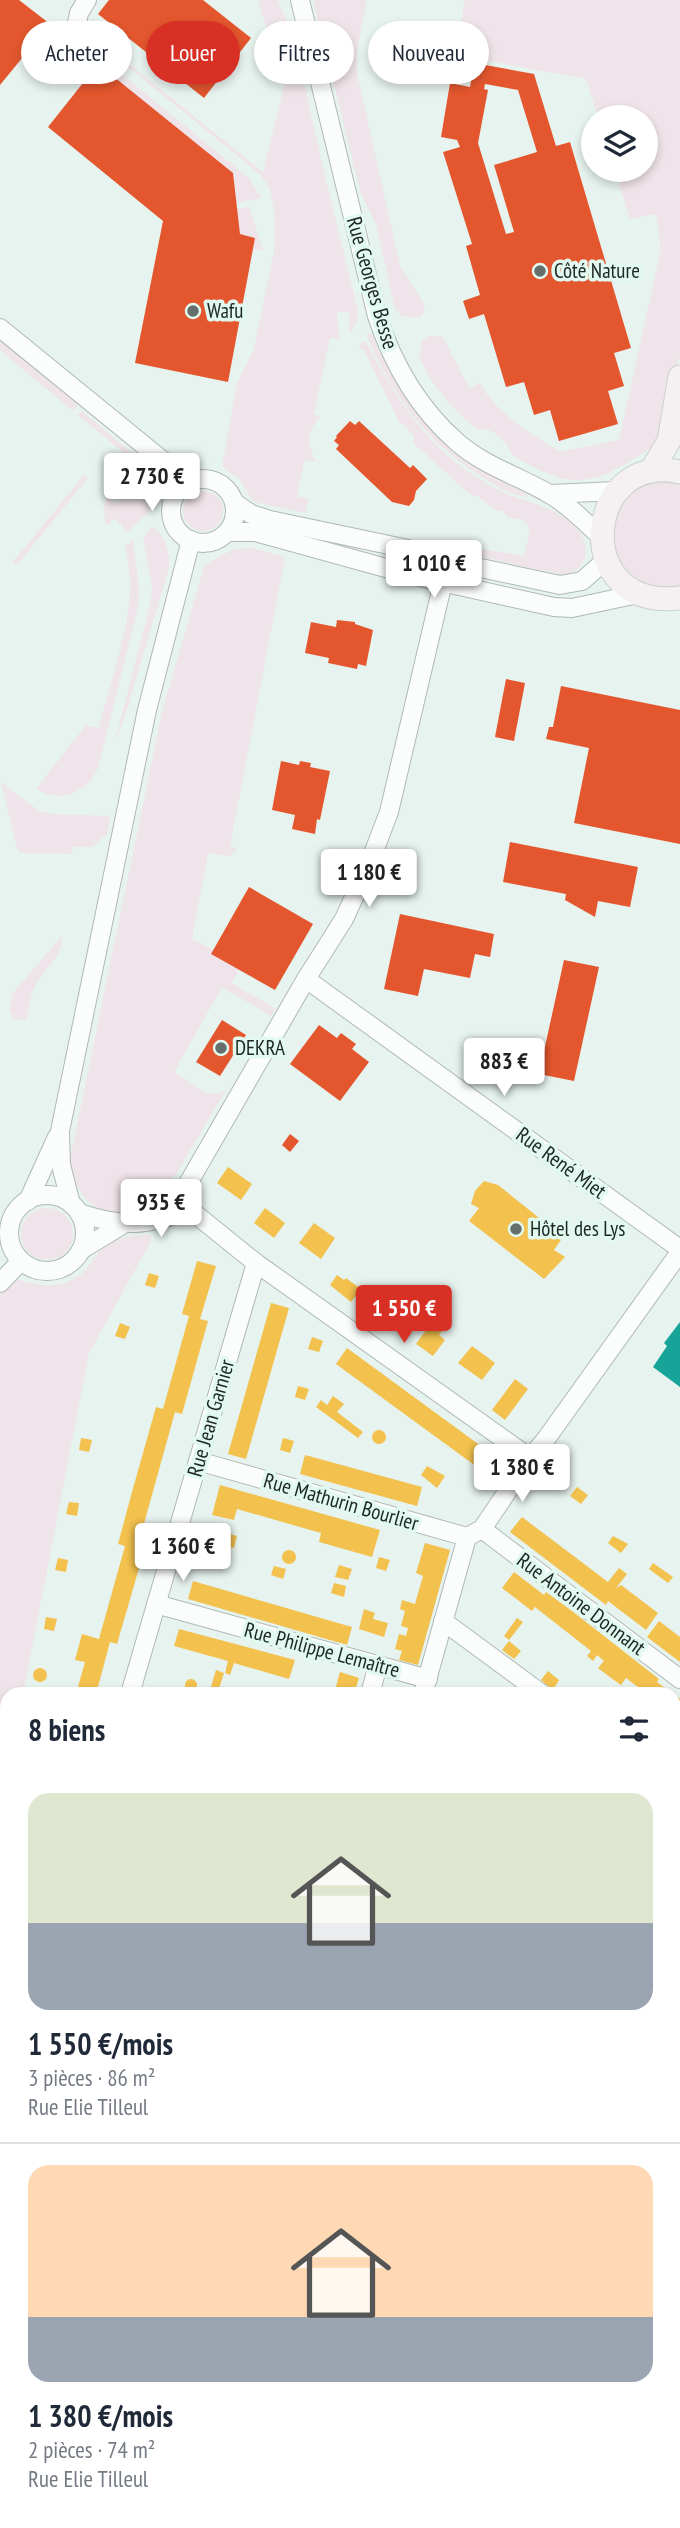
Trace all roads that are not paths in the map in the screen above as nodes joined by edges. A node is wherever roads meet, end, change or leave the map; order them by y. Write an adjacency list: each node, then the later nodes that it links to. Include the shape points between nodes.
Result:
1 (87, 0): 3 (street)
2 (300, 0): 10 (street, Rue Georges Besse, via 377,316 400,369 416,399 458,443)
3 (77, 21)
4 (0, 328): 8 (street)
5 (680, 377): 6 (main road, via 668,441)
6 (651, 471): 7 (main road); 9 (main road)
7 (680, 472)
8 (190, 482): 11 (street, via 202,479 220,484); 14 (street, via 175,495 171,510 176,527)
9 (617, 491): 10 (street, Rue Georges Besse); 13 (main road, via 607,508)
10 (550, 494): 13 (street, Rue Georges Besse)
11 (235, 503): 12 (street, via 235,518); 15 (street, via 270,520 551,584 576,584)
12 (228, 532): 14 (street, via 209,542); 16 (street, via 255,532)
13 (601, 537): 15 (main road)
14 (191, 541): 20 (street, via 147,710)
15 (606, 560): 17 (main road, via 619,580)
16 (443, 582): 17 (street, via 561,608); 19 (street, via 388,812 344,919)
17 (638, 594): 18 (main road)
18 (680, 598)
19 (306, 979): 23 (street, via 182,1194); 26 (street, Rue René Miet)
20 (60, 1131): 21 (street); 22 (street, via 61,1165)
21 (28, 1201): 22 (street, via 56,1196); 27 (street, via 10,1227 11,1244)
22 (75, 1209): 24 (street); 25 (street, via 85,1227)
23 (189, 1209): 24 (street, via 164,1219); 28 (street)
24 (122, 1225): 25 (street)
25 (81, 1250): 27 (street, via 73,1261 56,1270 37,1270)
26 (680, 1251): 30 (street, Rue Philippe Lemaître)
27 (21, 1261): 29 (street)
28 (256, 1263): 30 (street); 31 (street, Rue Jean Garnier)
29 (0, 1283)
30 (530, 1458): 32 (street, Rue Philippe Lemaître)
31 (198, 1461): 32 (street, Rue Mathurin Bourlier); 33 (street, Rue Jean Garnier)
32 (474, 1533): 34 (street, Rue Philippe Lemaître); 36 (street, Rue Antoine Donnant)
33 (156, 1604): 35 (street, Rue Philippe Lemaître); 38 (street, Rue Jean Garnier)
34 (443, 1621): 37 (street, Rue Philippe Lemaître); 40 (street)
35 (377, 1665): 37 (street, Rue Philippe Lemaître); 39 (street)
36 (680, 1679)
37 (425, 1686)
38 (132, 1687)
39 (372, 1687)
40 (533, 1687)

